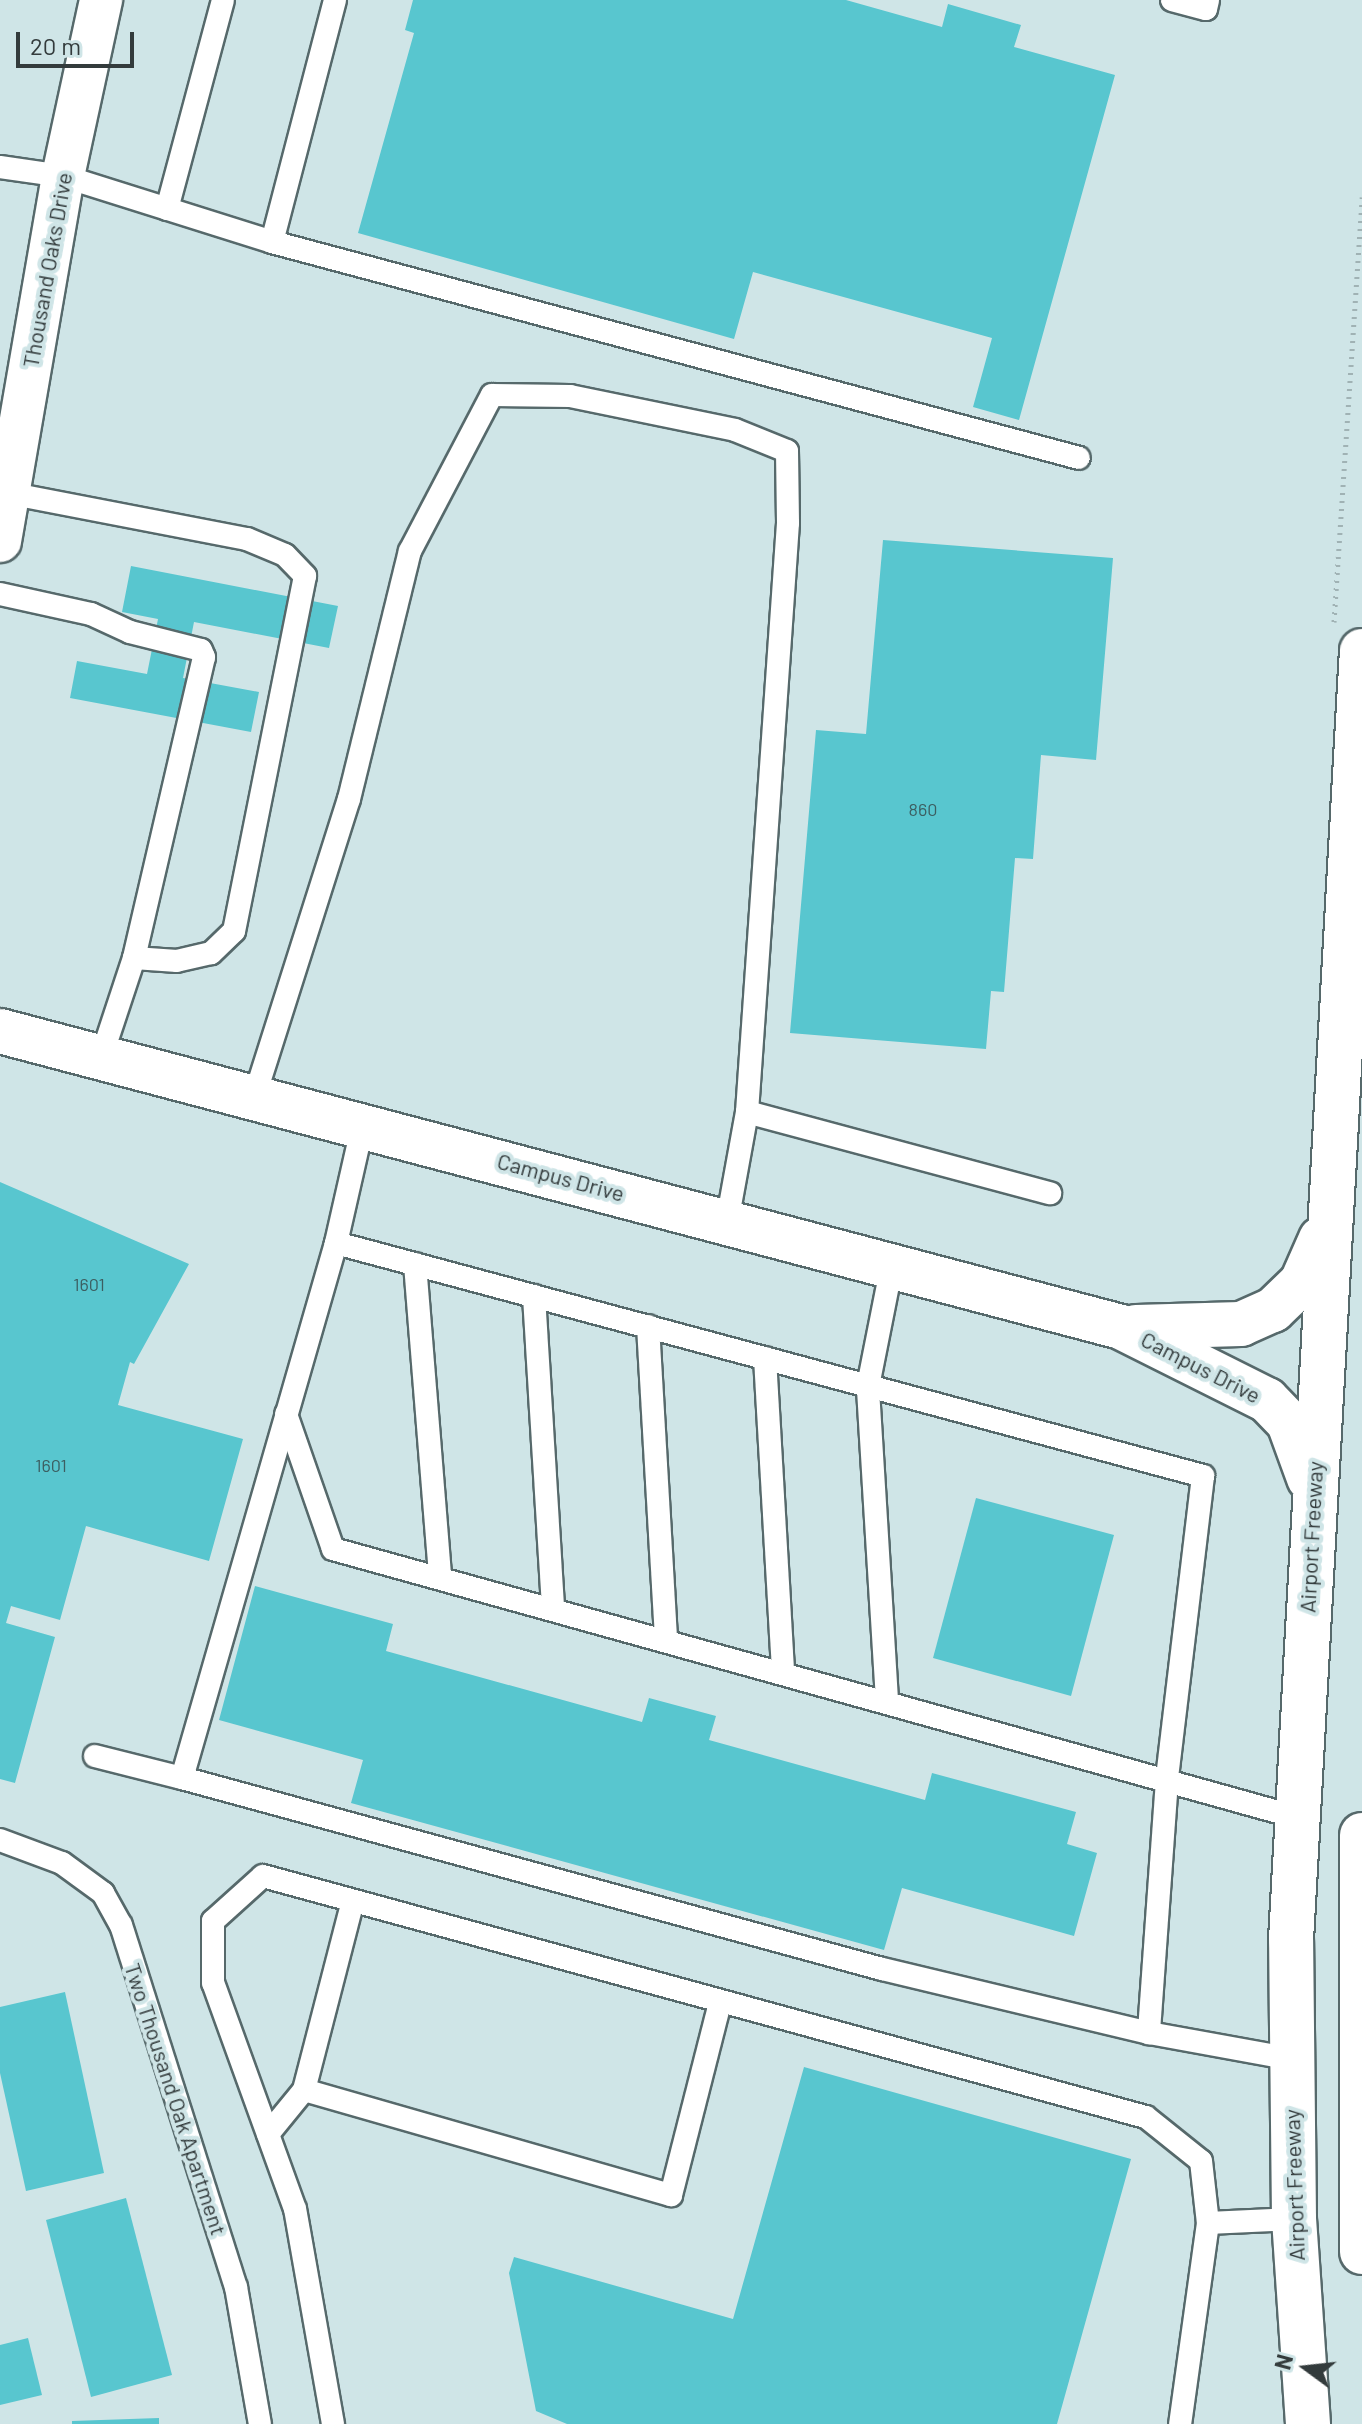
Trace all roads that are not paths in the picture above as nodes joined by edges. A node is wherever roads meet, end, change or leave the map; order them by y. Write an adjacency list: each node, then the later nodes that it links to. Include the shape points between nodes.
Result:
1 (101, 0): 7 (street, Thousand Oaks Drive)
2 (223, 0): 8 (lane)
3 (335, 0): 9 (lane)
4 (1172, 0): 5 (lane, via 1206,9)
5 (1208, 0)
6 (0, 167): 7 (lane)
7 (63, 176): 8 (lane); 11 (street, Thousand Oaks Drive)
8 (167, 209): 9 (lane)
9 (272, 242): 10 (lane)
10 (1079, 458)
11 (7, 478): 12 (street, Thousand Oaks Drive); 15 (lane, via 104,511 247,539 285,555 305,576 234,931 211,953 177,961)
12 (0, 541)
13 (0, 594): 15 (lane, via 91,614 130,632 201,650 204,657)
14 (1362, 651): 22 (main road, Airport Freeway)
15 (134, 958): 17 (lane)
16 (0, 1031): 17 (main road, Campus Drive)
17 (101, 1058): 18 (main road, Campus Drive)
18 (255, 1095): 19 (lane, via 349,799 418,530 492,395 570,396 735,430 787,451 788,523); 20 (main road, Campus Drive)
19 (747, 1112): 21 (lane); 23 (lane)
20 (363, 1124): 23 (main road, Campus Drive); 24 (lane)
21 (1050, 1193)
22 (1329, 1215): 29 (main road, Campus Drive, via 1302,1282 1273,1310 1241,1324); 33 (main road, Airport Freeway)
23 (727, 1222): 26 (main road, Campus Drive)
24 (336, 1243): 25 (lane); 32 (lane)
25 (415, 1264): 27 (lane); 34 (lane)
26 (892, 1265): 29 (main road, Campus Drive); 31 (lane)
27 (534, 1296): 28 (lane); 35 (lane)
28 (648, 1326): 30 (lane); 36 (lane)
29 (1121, 1327): 33 (main road, Campus Drive, via 1267,1400 1289,1423 1303,1452)
30 (765, 1358): 31 (lane); 37 (lane)
31 (868, 1386): 38 (lane); 41 (lane, via 1203,1476)
32 (286, 1414): 34 (lane, via 333,1549); 40 (lane)
33 (1314, 1498): 42 (main road, Airport Freeway)
34 (440, 1578): 35 (lane)
35 (553, 1608): 36 (lane)
36 (666, 1638): 37 (lane)
37 (783, 1670): 38 (lane)
38 (887, 1700): 41 (lane)
39 (95, 1756): 40 (lane)
40 (182, 1778): 47 (lane, via 882,1969)
41 (1167, 1780): 42 (lane); 47 (lane)
42 (1296, 1817): 48 (main road, Airport Freeway)
43 (1362, 1835): 53 (main road)
44 (0, 1840): 54 (lane, Two Thousand Oak Apartment, via 62,1863 103,1893 121,1925 236,2287)
45 (353, 1901): 46 (lane); 49 (lane); 50 (lane, via 263,1876 213,1921 213,1983)
46 (720, 2003): 49 (lane, via 671,2195); 52 (lane, via 1146,2117 1201,2161)
47 (1149, 2033): 48 (lane)
48 (1292, 2059): 51 (main road, Airport Freeway)
49 (304, 2090): 50 (lane)
50 (268, 2134): 55 (lane, via 295,2209)
51 (1294, 2219): 52 (lane); 57 (main road, Airport Freeway)
52 (1208, 2223): 56 (lane)
53 (1362, 2252)
54 (260, 2424)
55 (333, 2424)
56 (1180, 2424)
57 (1308, 2424)

